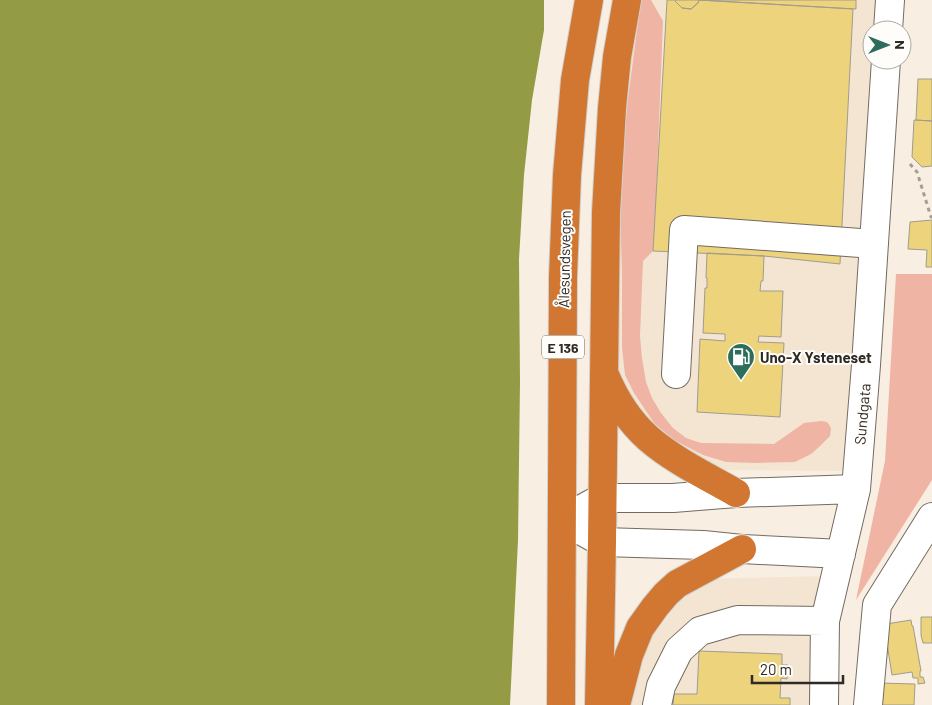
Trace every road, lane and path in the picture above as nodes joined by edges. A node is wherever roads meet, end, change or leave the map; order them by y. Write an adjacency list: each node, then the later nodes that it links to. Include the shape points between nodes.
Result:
1 (589, 0): 15 (highway, Ålesundsvegen / E 136, via 575,80 567,175 563,277)
2 (627, 0): 9 (highway, E 136, via 612,108 606,212)
3 (890, 0): 4 (street)
4 (889, 20)
5 (885, 70): 8 (street, Sundgata)
6 (917, 172): 7 (path)
7 (932, 217)
8 (874, 244): 10 (street, via 684,230); 11 (street, Sundgata)
9 (604, 370): 12 (highway, E 136, via 627,415 649,439); 13 (highway, E 136)
10 (676, 374)
11 (856, 489): 12 (street); 18 (street, Sundgata)
12 (736, 493): 13 (street, via 673,498)
13 (602, 498): 15 (street); 16 (highway, E 136)
14 (932, 517): 25 (street, via 876,605)
15 (562, 520): 16 (street); 20 (highway, Ålesundsvegen / E 136)
16 (602, 542): 17 (street); 21 (highway, E 136)
17 (742, 549): 18 (street); 22 (highway, via 677,584 655,606 640,628)
18 (841, 554): 19 (street, Sundgata)
19 (825, 621): 23 (street, via 738,620 700,631 679,650 660,686); 24 (street, Sundgata)
20 (561, 705)
21 (599, 705)
22 (616, 705)
23 (657, 705)
24 (824, 705)
25 (868, 705)

